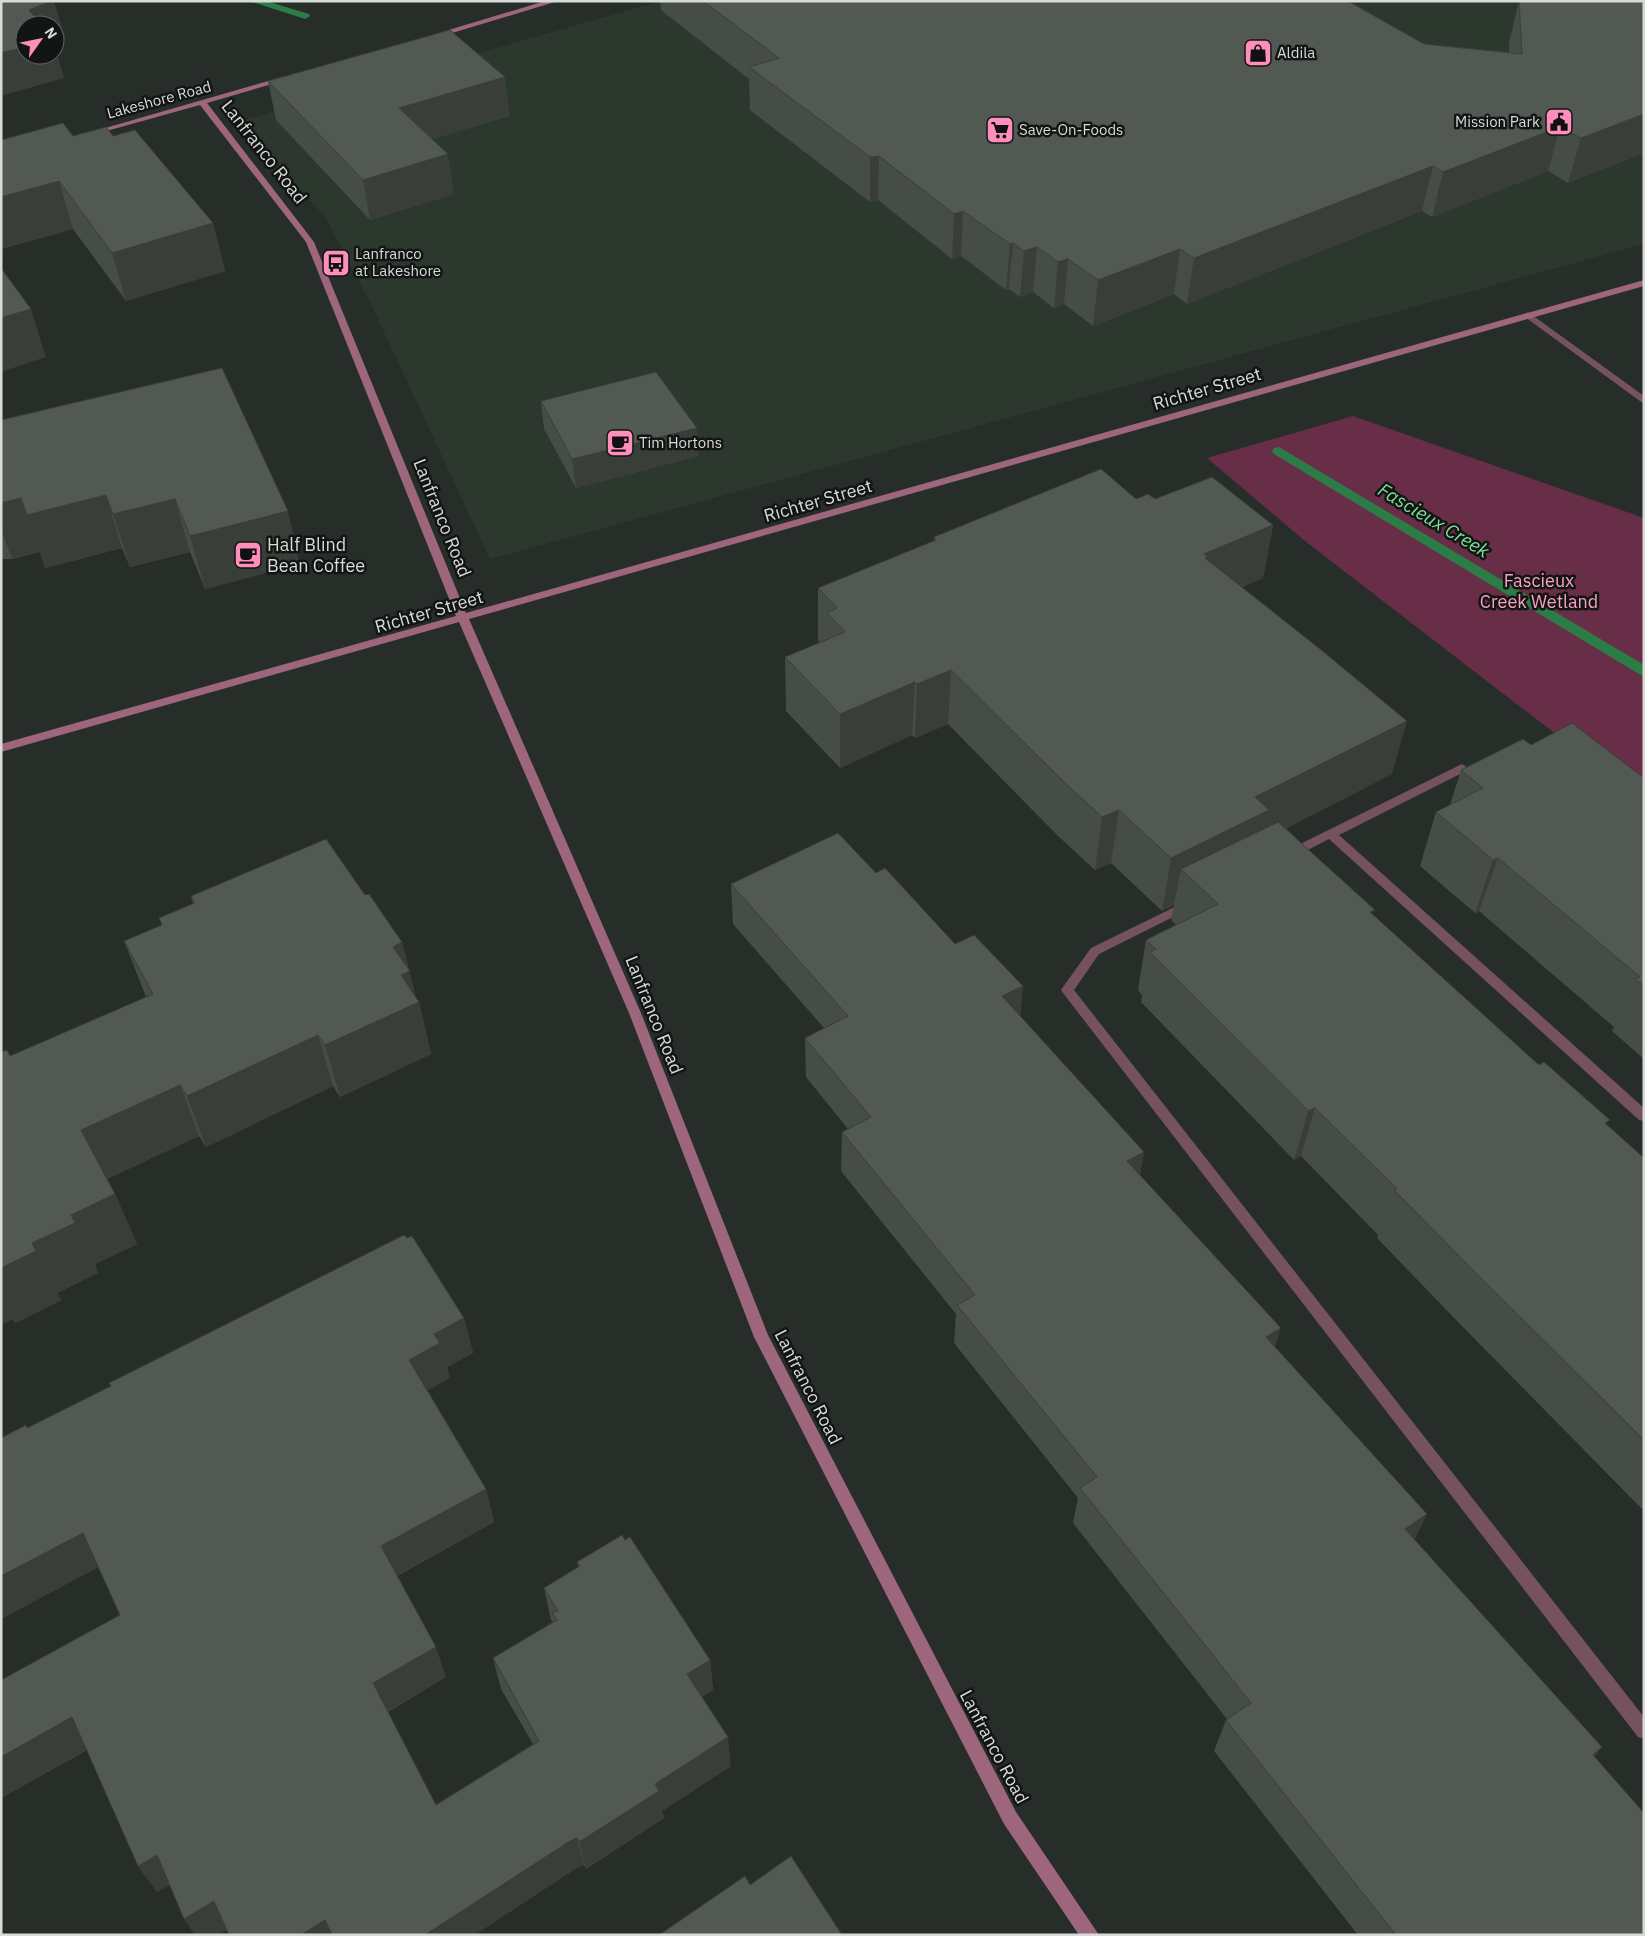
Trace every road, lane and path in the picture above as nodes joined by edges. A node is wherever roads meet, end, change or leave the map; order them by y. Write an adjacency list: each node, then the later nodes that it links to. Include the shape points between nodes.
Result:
1 (554, 1): 2 (street)
2 (429, 37)
3 (295, 76): 4 (street, Lakeshore Road)
4 (202, 103): 5 (street, Lakeshore Road); 9 (street, Lanfranco Road, via 310,242)
5 (87, 134)
6 (1644, 283): 7 (street, Richter Street)
7 (1528, 315): 8 (lane); 9 (street, Richter Street)
8 (1644, 400)
9 (463, 619): 10 (street, Richter Street); 17 (street, Lanfranco Road, via 635,1013 761,1337 1010,1818)
10 (1, 748)
11 (1462, 768): 12 (lane)
12 (1331, 834): 13 (lane); 15 (lane)
13 (1278, 860)
14 (1200, 899): 16 (lane, via 1095,951 1067,990)
15 (1644, 1116)
16 (1644, 1731)
17 (1090, 1935)

